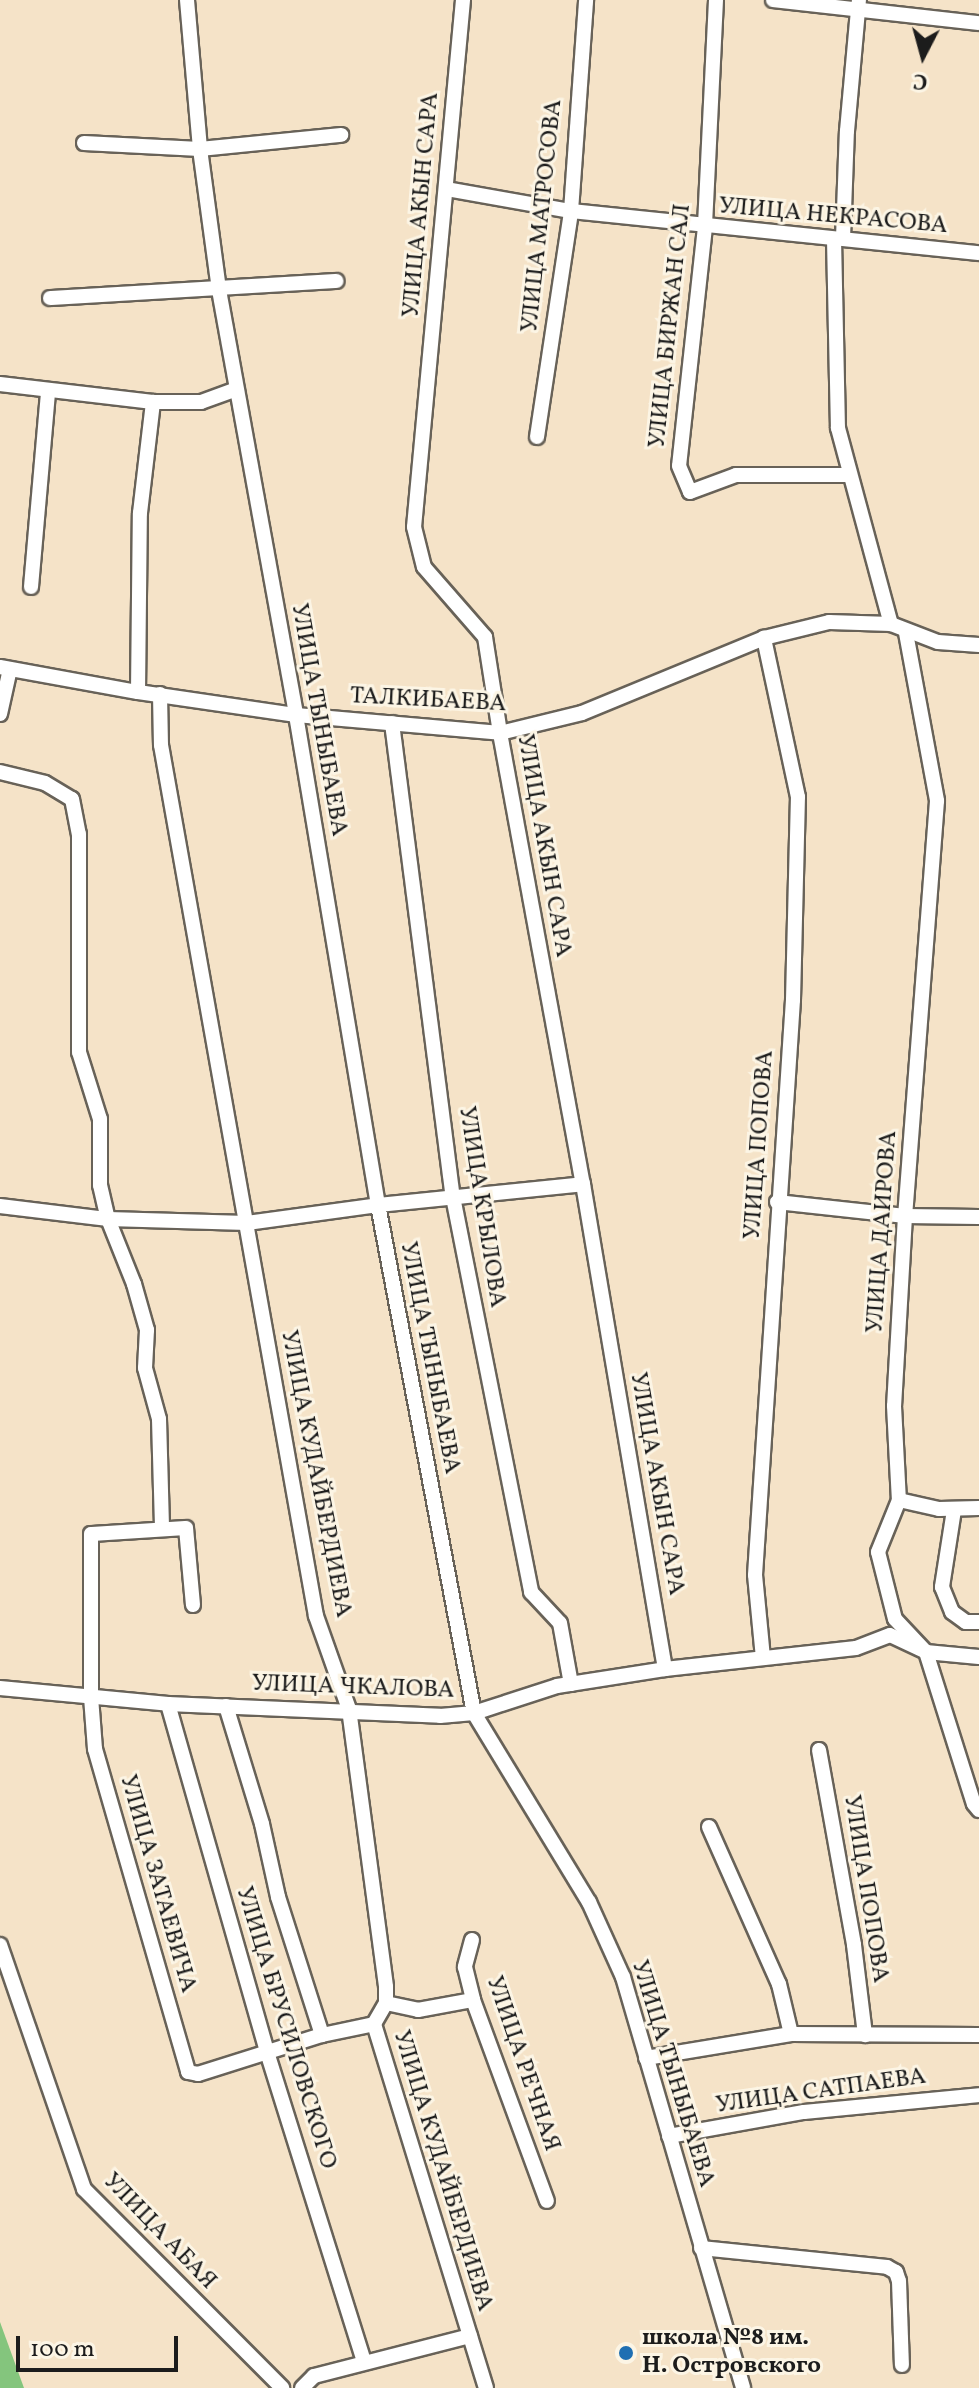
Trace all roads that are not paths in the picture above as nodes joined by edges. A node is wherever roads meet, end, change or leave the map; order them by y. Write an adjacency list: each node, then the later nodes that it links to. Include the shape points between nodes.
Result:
1 (187, 0): 10 (street, УЛИЦА ТЫНЫБАЕВА)
2 (463, 0): 11 (street, УЛИЦА АКЫН САРА)
3 (586, 0): 12 (street, УЛИЦА МАТРОСОВА)
4 (716, 0): 13 (street, УЛИЦА БИРЖАН САЛ)
5 (773, 0): 6 (street)
6 (859, 6): 7 (street); 14 (street)
7 (979, 23)
8 (341, 135): 10 (street)
9 (84, 143): 10 (street)
10 (200, 149): 17 (street, УЛИЦА ТЫНЫБАЕВА)
11 (447, 189): 12 (street, УЛИЦА НЕКРАСОВА); 36 (street, УЛИЦА АКЫН САРА, via 414,527 424,567 485,637)
12 (571, 211): 13 (street, УЛИЦА НЕКРАСОВА); 23 (street, УЛИЦА МАТРОСОВА)
13 (705, 227): 14 (street, УЛИЦА НЕКРАСОВА); 24 (street, УЛИЦА БИРЖАН САЛ, via 679,466 690,492 736,475)
14 (838, 238): 15 (street, УЛИЦА НЕКРАСОВА); 24 (street, via 834,377 838,428)
15 (979, 253)
16 (336, 281): 17 (street)
17 (219, 290): 18 (street); 20 (street, УЛИЦА ТЫНЫБАЕВА)
18 (50, 298)
19 (0, 384): 21 (street)
20 (236, 389): 22 (street, via 201,402); 34 (street, УЛИЦА ТЫНЫБАЕВА)
21 (48, 391): 22 (street); 25 (street)
22 (153, 402): 31 (street, via 140,513)
23 (537, 437)
24 (850, 475): 26 (street)
25 (31, 587)
26 (891, 624): 27 (street, ТАЛКИБАЕВА); 28 (street, ТАЛКИБАЕВА, via 829,622)
27 (906, 633): 29 (street, ТАЛКИБАЕВА); 43 (street, УЛИЦА ДАИРОВА, via 937,801)
28 (764, 638): 36 (street, ТАЛКИБАЕВА, via 582,713); 40 (street, УЛИЦА ПОПОВА, via 798,797 793,1000)
29 (979, 645)
30 (5, 668): 31 (street, ТАЛКИБАЕВА); 33 (street)
31 (138, 692): 32 (street, ТАЛКИБАЕВА)
32 (160, 694): 34 (street, ТАЛКИБАЕВА); 46 (street, УЛИЦА КУДАЙБЕРДИЕВА, via 161,745)
33 (0, 714)
34 (296, 715): 35 (street, ТАЛКИБАЕВА); 41 (street, УЛИЦА ТЫНЫБАЕВА)
35 (392, 723): 36 (street, ТАЛКИБАЕВА); 39 (street, УЛИЦА КРЫЛОВА)
36 (500, 733): 38 (street, УЛИЦА АКЫН САРА)
37 (0, 772): 45 (street, via 45,783 72,799 79,834 79,1052 100,1119 100,1185)
38 (583, 1184): 39 (street); 56 (street, УЛИЦА АКЫН САРА)
39 (453, 1197): 41 (street); 57 (street, УЛИЦА КРЫЛОВА, via 531,1592 560,1623)
40 (777, 1202): 43 (street); 55 (street, УЛИЦА ПОПОВА, via 755,1575)
41 (378, 1205): 46 (street); 63 (street, УЛИЦА ТЫНЫБАЕВА)
42 (0, 1206): 45 (street)
43 (905, 1216): 44 (street); 47 (street, УЛИЦА ДАИРОВА, via 894,1406)
44 (979, 1217)
45 (108, 1219): 46 (street); 50 (street, via 147,1330 145,1368 159,1419)
46 (247, 1223): 62 (street, УЛИЦА КУДАЙБЕРДИЕВА, via 316,1616)
47 (899, 1500): 49 (street); 53 (street, УЛИЦА ДАИРОВА, via 878,1552 882,1580 895,1619)
48 (979, 1508): 49 (street)
49 (954, 1510): 52 (street, via 942,1587 952,1612 966,1622)
50 (162, 1529): 51 (street, via 186,1528); 59 (street, via 91,1534)
51 (193, 1605)
52 (979, 1622)
53 (926, 1652): 54 (street, УЛИЦА ЧКАЛОВА); 55 (street, УЛИЦА ЧКАЛОВА, via 890,1635 856,1648); 65 (street, УЛИЦА ДАИРОВА)
54 (979, 1657)
55 (763, 1658): 56 (street, УЛИЦА ЧКАЛОВА)
56 (665, 1669): 57 (street, УЛИЦА ЧКАЛОВА)
57 (571, 1684): 63 (street, УЛИЦА ЧКАЛОВА)
58 (0, 1688): 59 (street, УЛИЦА ЧКАЛОВА)
59 (91, 1697): 60 (street, УЛИЦА ЧКАЛОВА); 76 (street, УЛИЦА ЗАТАЕВИЧА, via 95,1749 188,2072 198,2074)
60 (168, 1704): 61 (street, УЛИЦА ЧКАЛОВА); 76 (street, УЛИЦА БРУСИЛОВСКОГО)
61 (226, 1706): 62 (street, УЛИЦА ЧКАЛОВА); 73 (street)
62 (349, 1709): 63 (street, УЛИЦА ЧКАЛОВА, via 440,1716); 70 (street, УЛИЦА КУДАЙБЕРДИЕВА)
63 (474, 1713): 77 (street, УЛИЦА ТЫНЫБАЕВА, via 589,1902 623,1977)
64 (819, 1750): 74 (street, УЛИЦА ПОПОВА)
65 (979, 1810)
66 (709, 1827): 72 (street, via 779,1984)
67 (472, 1940): 69 (street, УЛИЦА РЕЧНАЯ, via 465,1967)
68 (0, 1945): 85 (street, УЛИЦА АБАЯ, via 84,2189)
69 (473, 2000): 70 (street, via 418,2010); 80 (street, УЛИЦА РЕЧНАЯ)
70 (386, 2003): 71 (street, УЛИЦА КУДАЙБЕРДИЕВА)
71 (374, 2024): 73 (street); 82 (street, УЛИЦА КУДАЙБЕРДИЕВА)
72 (791, 2034): 74 (street, УЛИЦА САТПАЕВА); 77 (street, УЛИЦА САТПАЕВА)
73 (322, 2035): 76 (street)
74 (865, 2035): 75 (street, УЛИЦА САТПАЕВА)
75 (979, 2035)
76 (267, 2052): 83 (street, УЛИЦА БРУСИЛОВСКОГО)
77 (646, 2058): 79 (street, УЛИЦА ТЫНЫБАЕВА)
78 (979, 2095): 79 (street, УЛИЦА САТПАЕВА, via 804,2112)
79 (669, 2136): 81 (street, УЛИЦА ТЫНЫБАЕВА)
80 (547, 2201)
81 (701, 2248): 84 (street, via 896,2272); 88 (street, УЛИЦА ТЫНЫБАЕВА)
82 (470, 2336): 83 (street); 87 (street, УЛИЦА КУДАЙБЕРДИЕВА)
83 (364, 2362): 86 (street, via 314,2376)
84 (902, 2365)
85 (272, 2385)
86 (302, 2388)
87 (486, 2388)
88 (743, 2388)

